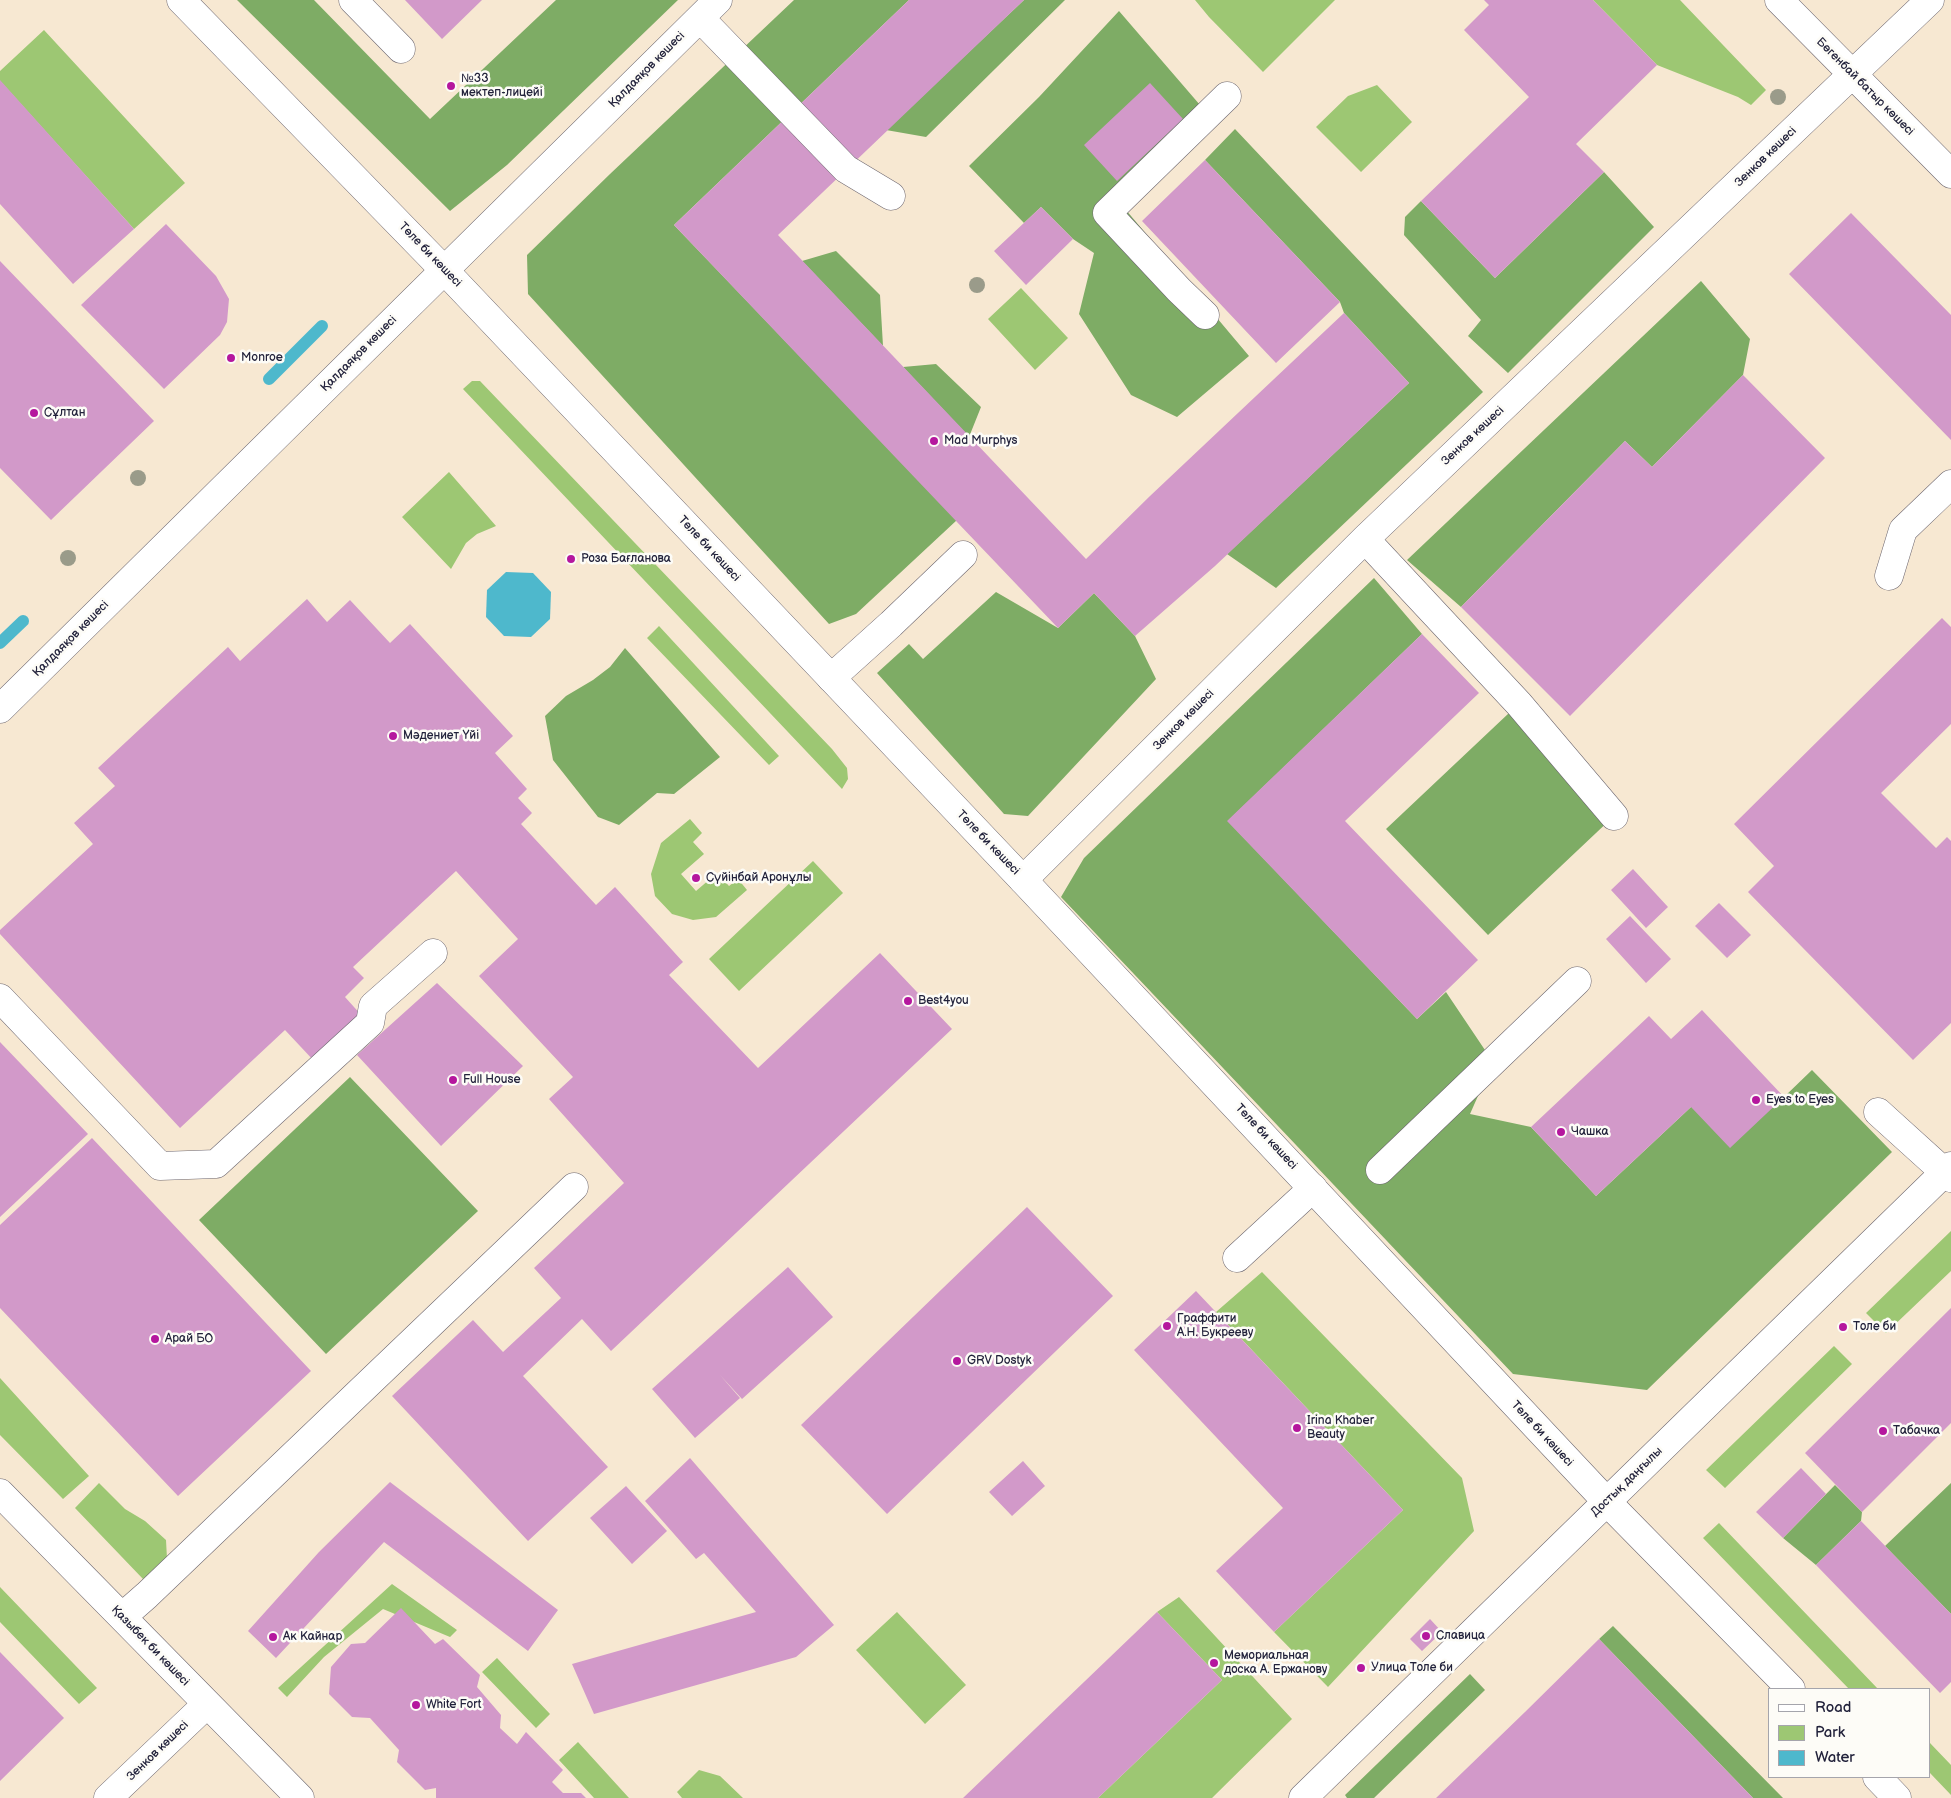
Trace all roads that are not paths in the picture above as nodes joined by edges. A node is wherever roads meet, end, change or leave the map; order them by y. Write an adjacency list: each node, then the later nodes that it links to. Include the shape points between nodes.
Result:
1 (181, 0): 11 (main road, Төле би көшесі)
2 (353, 0): 6 (main road)
3 (1779, 0): 7 (main road, Бөгенбай батыр көшесі)
4 (1930, 0): 7 (main road, Зенков көшесі)
5 (709, 9): 10 (main road, via 846,168); 11 (main road, Қалдаяқов көшесі)
6 (401, 49)
7 (1853, 74): 9 (main road, Бөгенбай батыр көшесі); 14 (main road, Зенков көшесі)
8 (1227, 96): 12 (main road, via 1107,213)
9 (1951, 174)
10 (891, 196)
11 (444, 270): 17 (main road, Төле би көшесі); 18 (main road, Қалдаяқов көшесі)
12 (1206, 315)
13 (1951, 484): 16 (main road, via 1903,530)
14 (1365, 539): 19 (main road, via 1519,704); 20 (main road, Зенков көшесі)
15 (963, 555): 17 (main road)
16 (1889, 576)
17 (831, 678): 20 (main road, Төле би көшесі)
18 (0, 710)
19 (1614, 816)
20 (1024, 880): 28 (main road, Төле би көшесі)
21 (433, 953): 23 (main road, via 373,1006 370,1022 216,1164 160,1166)
22 (1577, 981): 25 (main road)
23 (0, 998)
24 (1878, 1112): 26 (main road)
25 (1380, 1170)
26 (1949, 1172): 31 (main road, Достық даңғылы)
27 (574, 1187): 32 (main road)
28 (1313, 1188): 29 (main road); 31 (main road, Төле би көшесі)
29 (1237, 1258)
30 (0, 1493): 32 (main road, Қазыбек би көшесі)
31 (1607, 1502): 33 (main road, Төле би көшесі); 36 (main road, Достық даңғылы)
32 (122, 1617): 34 (main road, Қазыбек би көшесі)
33 (1790, 1688)
34 (207, 1704): 37 (main road, Зенков көшесі); 38 (main road, Қазыбек би көшесі)
35 (1877, 1778): 39 (main road)
36 (1306, 1797)
37 (108, 1798)
38 (300, 1798)
39 (1897, 1798)

